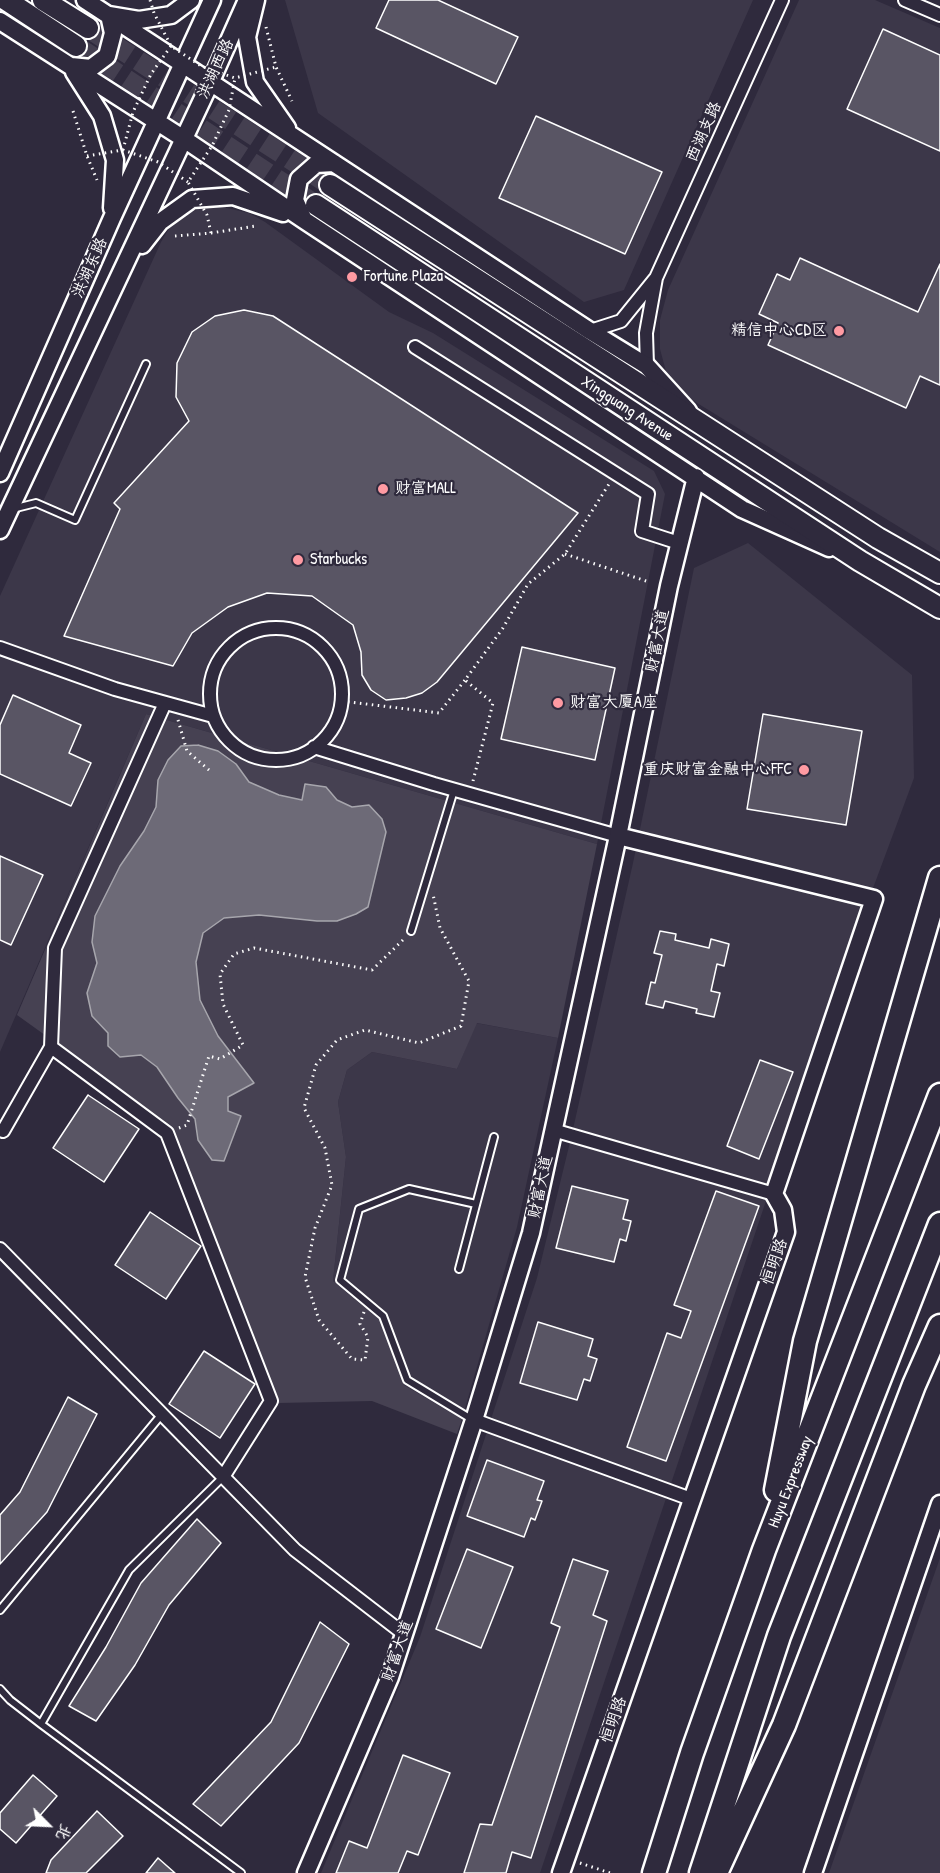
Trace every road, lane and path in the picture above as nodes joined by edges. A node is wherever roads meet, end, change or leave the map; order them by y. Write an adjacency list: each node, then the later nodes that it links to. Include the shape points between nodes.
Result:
1 (6, 0): 16 (main road)
2 (43, 0): 15 (main road)
3 (86, 0): 11 (street)
4 (150, 0): 17 (path, bridge)
5 (191, 0): 11 (street, via 171,15 139,20)
6 (212, 0): 18 (street, 洪湖西路)
7 (247, 0): 22 (street, 洪湖西路)
8 (256, 0): 26 (street, via 247,37 255,82)
9 (782, 0): 40 (street, 西湖支路)
10 (905, 0): 12 (street)
11 (109, 15): 18 (street); 19 (street, via 113,33 107,56 91,68)
12 (940, 15)
13 (264, 20): 20 (path)
14 (0, 21): 19 (street)
15 (88, 28)
16 (76, 46)
17 (171, 46): 21 (path, bridge, via 201,66); 28 (path, bridge, via 151,74 133,112)
18 (184, 63): 22 (street); 25 (street, 洪湖东路)
19 (71, 66): 25 (street); 35 (street, via 102,116 115,160)
20 (276, 67): 21 (path, bridge); 23 (path)
21 (235, 78): 31 (path, bridge, via 230,110)
22 (211, 81): 26 (street); 27 (street, 洪湖西路)
23 (292, 101)
24 (73, 111): 29 (path)
25 (156, 122): 27 (street); 35 (street, 洪湖东路)
26 (292, 136): 30 (street)
27 (184, 139): 34 (street); 39 (street, 洪湖东路)
28 (123, 150): 29 (path, bridge); 31 (path, bridge, via 158,162)
29 (87, 156): 33 (path)
30 (334, 163): 34 (street, via 316,164 299,178 294,200); 41 (street)
31 (188, 182): 37 (path, bridge, via 207,215)
32 (330, 185): 45 (main road, Xingguang Avenue)
33 (99, 186)
34 (310, 213): 39 (street, via 233,196 192,199 160,222); 48 (street); 53 (main road, Xingguang Avenue)
35 (112, 218): 46 (street, 洪湖东路)
36 (256, 226): 37 (path)
37 (211, 233): 38 (path)
38 (175, 236)
39 (123, 269): 49 (street, 洪湖东路)
40 (656, 278): 41 (street, via 621,321); 44 (street, via 646,333)
41 (590, 331): 44 (street)
42 (415, 347): 47 (street)
43 (146, 364): 49 (lane, via 75,520 36,503)
44 (647, 366): 45 (street)
45 (703, 426): 54 (main road, Xingguang Avenue)
46 (0, 473)
47 (616, 474): 51 (street, via 648,494 642,531); 52 (path)
48 (696, 477): 51 (street, 财富大道); 53 (street, via 751,513)
49 (9, 510): 50 (street, 洪湖东路)
50 (0, 530)
51 (679, 543): 67 (street, 财富大道)
52 (565, 554): 55 (path); 58 (path, via 528,584 503,628)
53 (860, 561): 56 (main road, Xingguang Avenue)
54 (940, 573)
55 (649, 582)
56 (940, 608)
57 (0, 648): 60 (street)
58 (465, 680): 59 (path, via 439,713); 66 (path, via 493,703)
59 (342, 701): 61 (street, via 341,680 320,643 301,632 280,627 258,629 239,638 223,653 213,672 209,694); 63 (street, via 336,722)
60 (165, 703): 61 (street); 71 (street, via 55,948)
61 (213, 716): 63 (street, via 224,736 241,751 261,759 284,760)
62 (183, 737): 64 (path, via 187,751)
63 (314, 747): 65 (street)
64 (210, 770)
65 (454, 790): 66 (street); 68 (lane)
66 (470, 794): 67 (street)
67 (618, 836): 74 (street, 财富大道); 77 (street, via 874,899)
68 (429, 874): 70 (lane); 82 (path, via 440,928 469,981 461,1026 419,1043 365,1030 337,1040 316,1065 304,1108 325,1148 332,1185 315,1228 304,1277 319,1320 352,1359 365,1360 368,1337 360,1324)
69 (940, 878): 89 (highway, via 805,1341)
70 (411, 932): 73 (path, via 372,970 254,948 234,954 220,974 223,1004 243,1045 220,1059 209,1056)
71 (51, 1047): 75 (street); 86 (street, via 167,1133 271,1401)
72 (940, 1095): 89 (highway, Huyu Expressway)
73 (187, 1125)
74 (553, 1130): 77 (street); 85 (street, 财富大道, via 531,1233)
75 (1, 1133)
76 (494, 1137): 78 (lane)
77 (774, 1194): 87 (street, 恒明路, via 783,1210 786,1232)
78 (476, 1204): 81 (lane); 82 (lane, via 409,1189 359,1209 340,1280)
79 (940, 1224): 99 (highway, via 779,1636)
80 (0, 1249): 84 (street)
81 (459, 1269)
82 (368, 1303): 85 (lane, via 383,1316 407,1380)
83 (940, 1326): 100 (highway, via 784,1725)
84 (162, 1414): 86 (street); 90 (lane)
85 (474, 1420): 87 (street); 91 (street, 财富大道)
86 (223, 1477): 91 (street, via 295,1550); 93 (lane, via 129,1570)
87 (691, 1499): 94 (street, 恒明路)
88 (940, 1504): 101 (street)
89 (764, 1550): 98 (highway, Huyu Expressway)
90 (0, 1610)
91 (404, 1634): 96 (street, 财富大道, via 390,1677)
92 (0, 1689): 93 (lane)
93 (41, 1724): 95 (lane)
94 (563, 1866): 97 (path)
95 (241, 1873)
96 (306, 1873)
97 (610, 1873)
98 (654, 1873)
99 (701, 1873)
100 (716, 1873)
101 (813, 1873)

